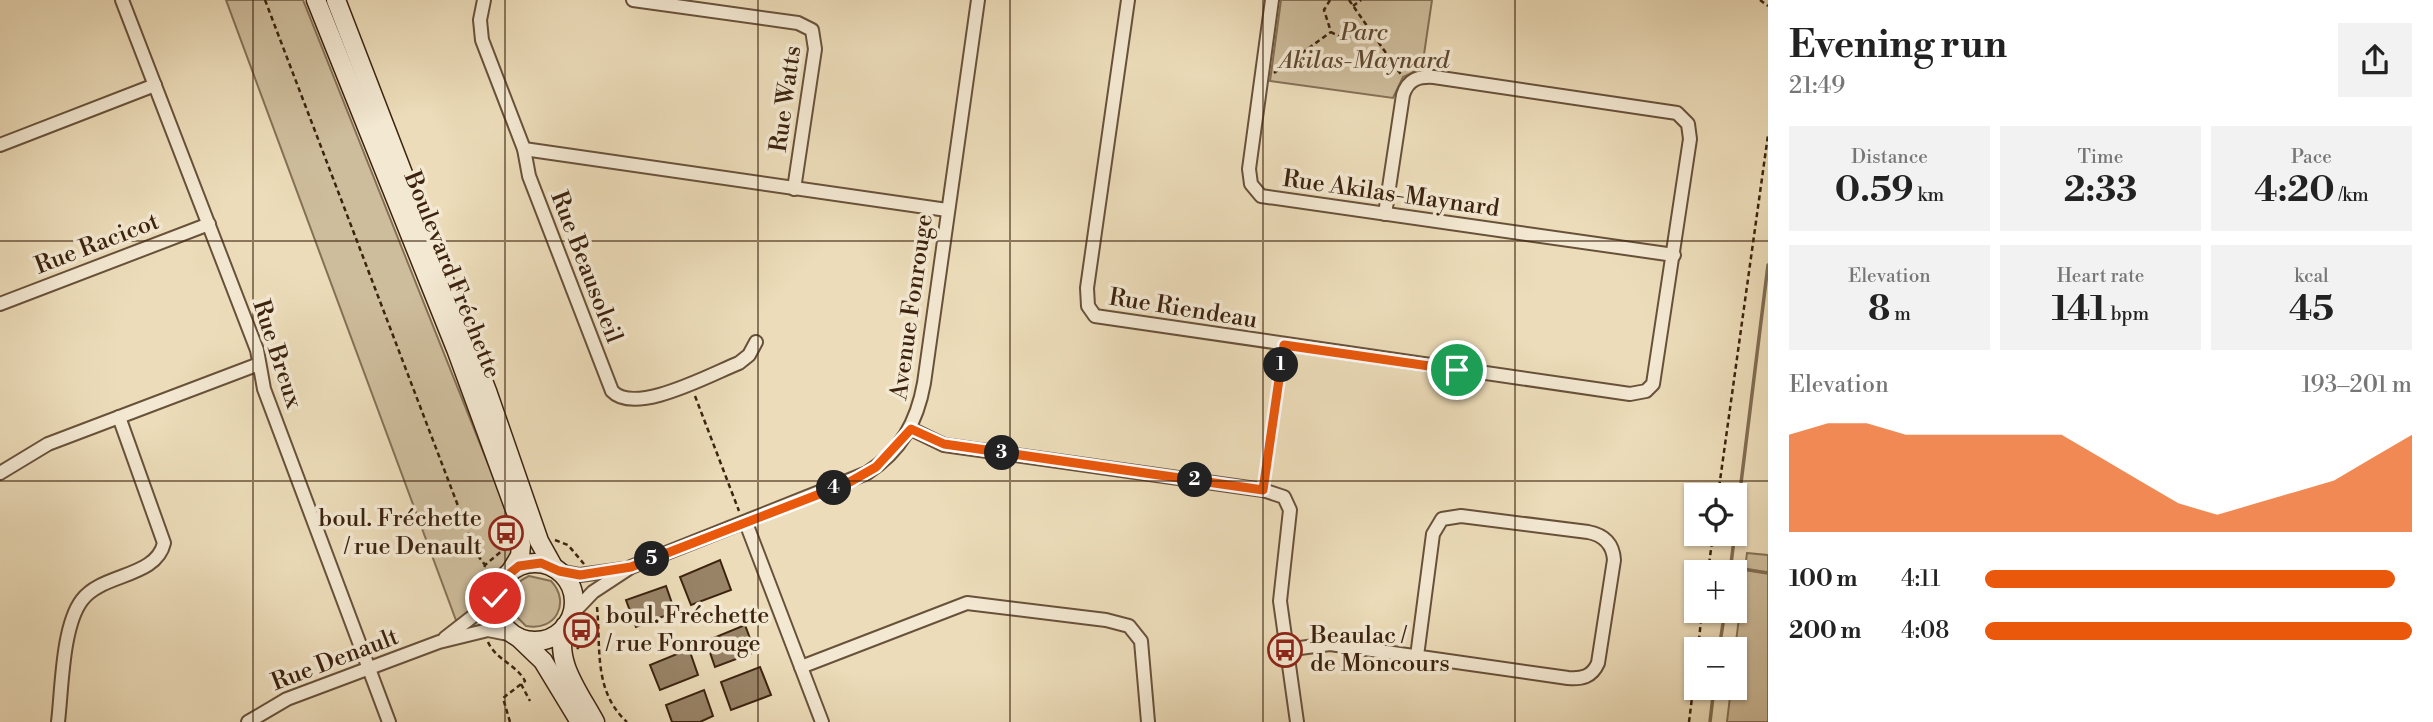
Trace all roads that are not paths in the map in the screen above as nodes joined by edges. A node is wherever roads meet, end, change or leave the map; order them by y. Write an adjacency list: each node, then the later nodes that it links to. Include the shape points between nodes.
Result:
1 (122, 0): 9 (street, Rue Breux)
2 (316, 0): 26 (main road, Boulevard Fréchette, via 460,361 516,515 521,545)
3 (335, 0): 25 (main road, Boulevard Fréchette, via 487,391 538,541)
4 (484, 0): 11 (street, Rue Beausoleil, via 482,40)
5 (633, 0): 12 (street, Rue Watts, via 798,23 812,30 815,50)
6 (978, 0): 13 (street, Avenue Fonrouge)
7 (1128, 0): 16 (street, Rue Riendeau, via 1087,288 1095,316 1630,394 1646,391 1653,384)
8 (1272, 0): 14 (street, Rue Akilas-Maynard, via 1249,169 1251,184 1271,199)
9 (155, 85): 10 (street); 15 (street, Rue Breux)
10 (0, 145)
11 (524, 149): 12 (street, Rue Watts); 18 (street, Rue Beausoleil, via 529,176 616,396 640,401 690,383 739,363 750,355)
12 (794, 189): 13 (street, Rue Watts)
13 (947, 210): 21 (street, Avenue Fonrouge, via 924,383)
14 (1385, 214): 16 (street, Rue Akilas-Maynard); 16 (street, via 1403,95 1418,78 1434,77 1677,113 1688,124 1690,134)
15 (209, 224): 17 (street, Rue Racicot); 19 (street, Rue Breux)
16 (1674, 255)
17 (0, 304)
18 (756, 342)
19 (259, 364): 20 (street); 34 (street, Rue Breux, via 264,389)
20 (119, 417): 22 (street, via 48,444); 35 (street, via 164,543 154,561 103,583 80,602 70,631)
21 (911, 429): 23 (street, Avenue Fonrouge, via 888,457 867,473); 31 (street, via 944,444 1263,490 1284,497 1290,510 1280,590)
22 (0, 473)
23 (746, 523): 24 (street, Avenue Fonrouge); 33 (street)
24 (631, 567): 25 (street, via 587,575); 28 (street, via 593,592)
25 (556, 570): 26 (main road, via 535,563); 28 (main road, via 573,593)
26 (511, 571): 27 (main road)
27 (498, 588): 29 (main road, via 495,604 499,618); 30 (street, Rue Denault, via 481,610)
28 (569, 620): 29 (main road, via 547,639); 39 (main road, via 561,641 563,662)
29 (516, 636): 30 (street, Rue Denault, via 488,630); 38 (main road, via 542,661)
30 (439, 642): 34 (street, Rue Denault)
31 (1285, 650): 32 (street, via 1330,644); 42 (street)
32 (1417, 656): 32 (street, via 1433,534 1444,518 1461,516 1588,532 1611,547 1614,560 1598,663 1589,675 1573,678)
33 (801, 667): 40 (street); 41 (street, via 967,603 1113,621 1133,629 1141,641)
34 (369, 668): 36 (street, Rue Denault, via 280,702); 37 (street, Rue Breux)
35 (58, 722)
36 (248, 722)
37 (389, 722)
38 (580, 722)
39 (596, 722)
40 (822, 722)
41 (1148, 722)
42 (1297, 722)

